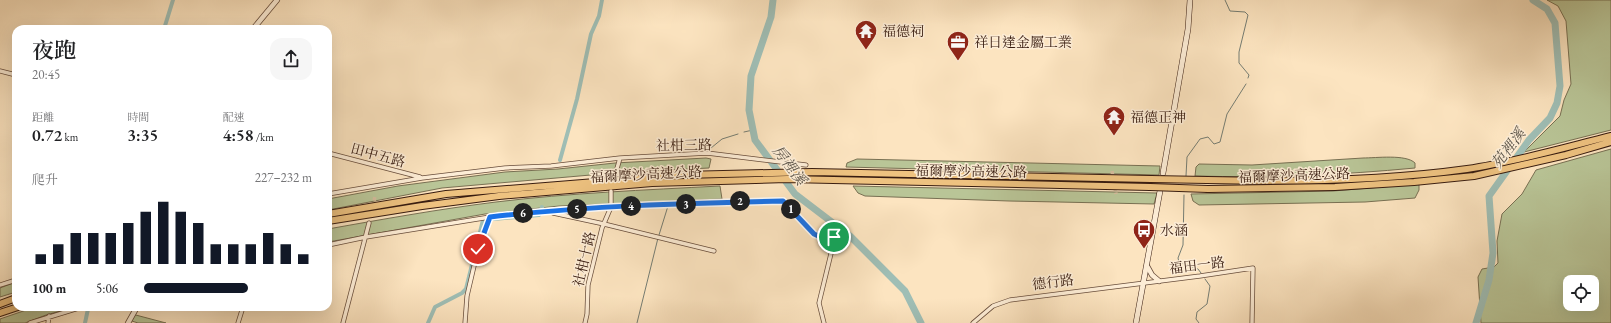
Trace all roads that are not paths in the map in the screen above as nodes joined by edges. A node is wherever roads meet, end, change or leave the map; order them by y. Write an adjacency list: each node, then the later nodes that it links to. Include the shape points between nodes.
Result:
1 (277, 0): 3 (street)
2 (1190, 0): 13 (main road, via 1188,29)
3 (256, 25)
4 (0, 71): 5 (street)
5 (12, 74)
6 (1611, 136): 8 (highway, 福爾摩沙高速公路)
7 (1611, 142): 8 (highway, 福爾摩沙高速公路)
8 (1565, 151): 20 (highway, 福爾摩沙高速公路, bridge, via 1467,169 1336,180 860,173 651,177 446,194); 22 (highway, 福爾摩沙高速公路, bridge, via 1474,176 1335,187 1208,189 787,179 652,183 498,196)
9 (332, 154): 14 (street, 田中五路)
10 (620, 158): 11 (street, 社柑三路, via 695,153); 12 (street); 14 (street, 社柑三路)
11 (806, 165)
12 (616, 172)
13 (1163, 172)
14 (422, 178): 17 (street, 社柑三路)
15 (611, 191): 18 (street)
16 (1160, 191): 28 (main road)
17 (332, 193)
18 (611, 207): 19 (street); 24 (street, 社柑十路); 48 (street, via 783,201 814,234 823,238 835,237 818,303)
19 (551, 212): 21 (street); 24 (street)
20 (332, 213)
21 (490, 217): 25 (street); 46 (street, via 478,249 467,296)
22 (332, 220)
23 (369, 223): 25 (street)
24 (604, 224): 27 (street); 47 (street, 社柑十路, via 588,285)
25 (366, 237): 26 (street); 45 (street)
26 (332, 244)
27 (714, 251)
28 (1147, 266): 30 (street); 31 (main road)
29 (12, 281): 32 (street)
30 (1159, 281): 31 (street, 福田一路); 51 (street, 福田一路, via 1253,268)
31 (1144, 283): 49 (street, 德行路, via 1010,300 993,306); 50 (main road)
32 (0, 285)
33 (12, 300): 34 (highway)
34 (0, 304)
35 (12, 309): 39 (highway)
36 (67, 311): 40 (street)
37 (135, 311): 43 (street)
38 (242, 311): 44 (street)
39 (0, 314)
40 (49, 316): 41 (street); 42 (street)
41 (30, 323)
42 (48, 323)
43 (128, 323)
44 (238, 323)
45 (343, 323)
46 (466, 323)
47 (585, 323)
48 (824, 323)
49 (973, 323)
50 (1136, 323)
51 (1252, 323)

